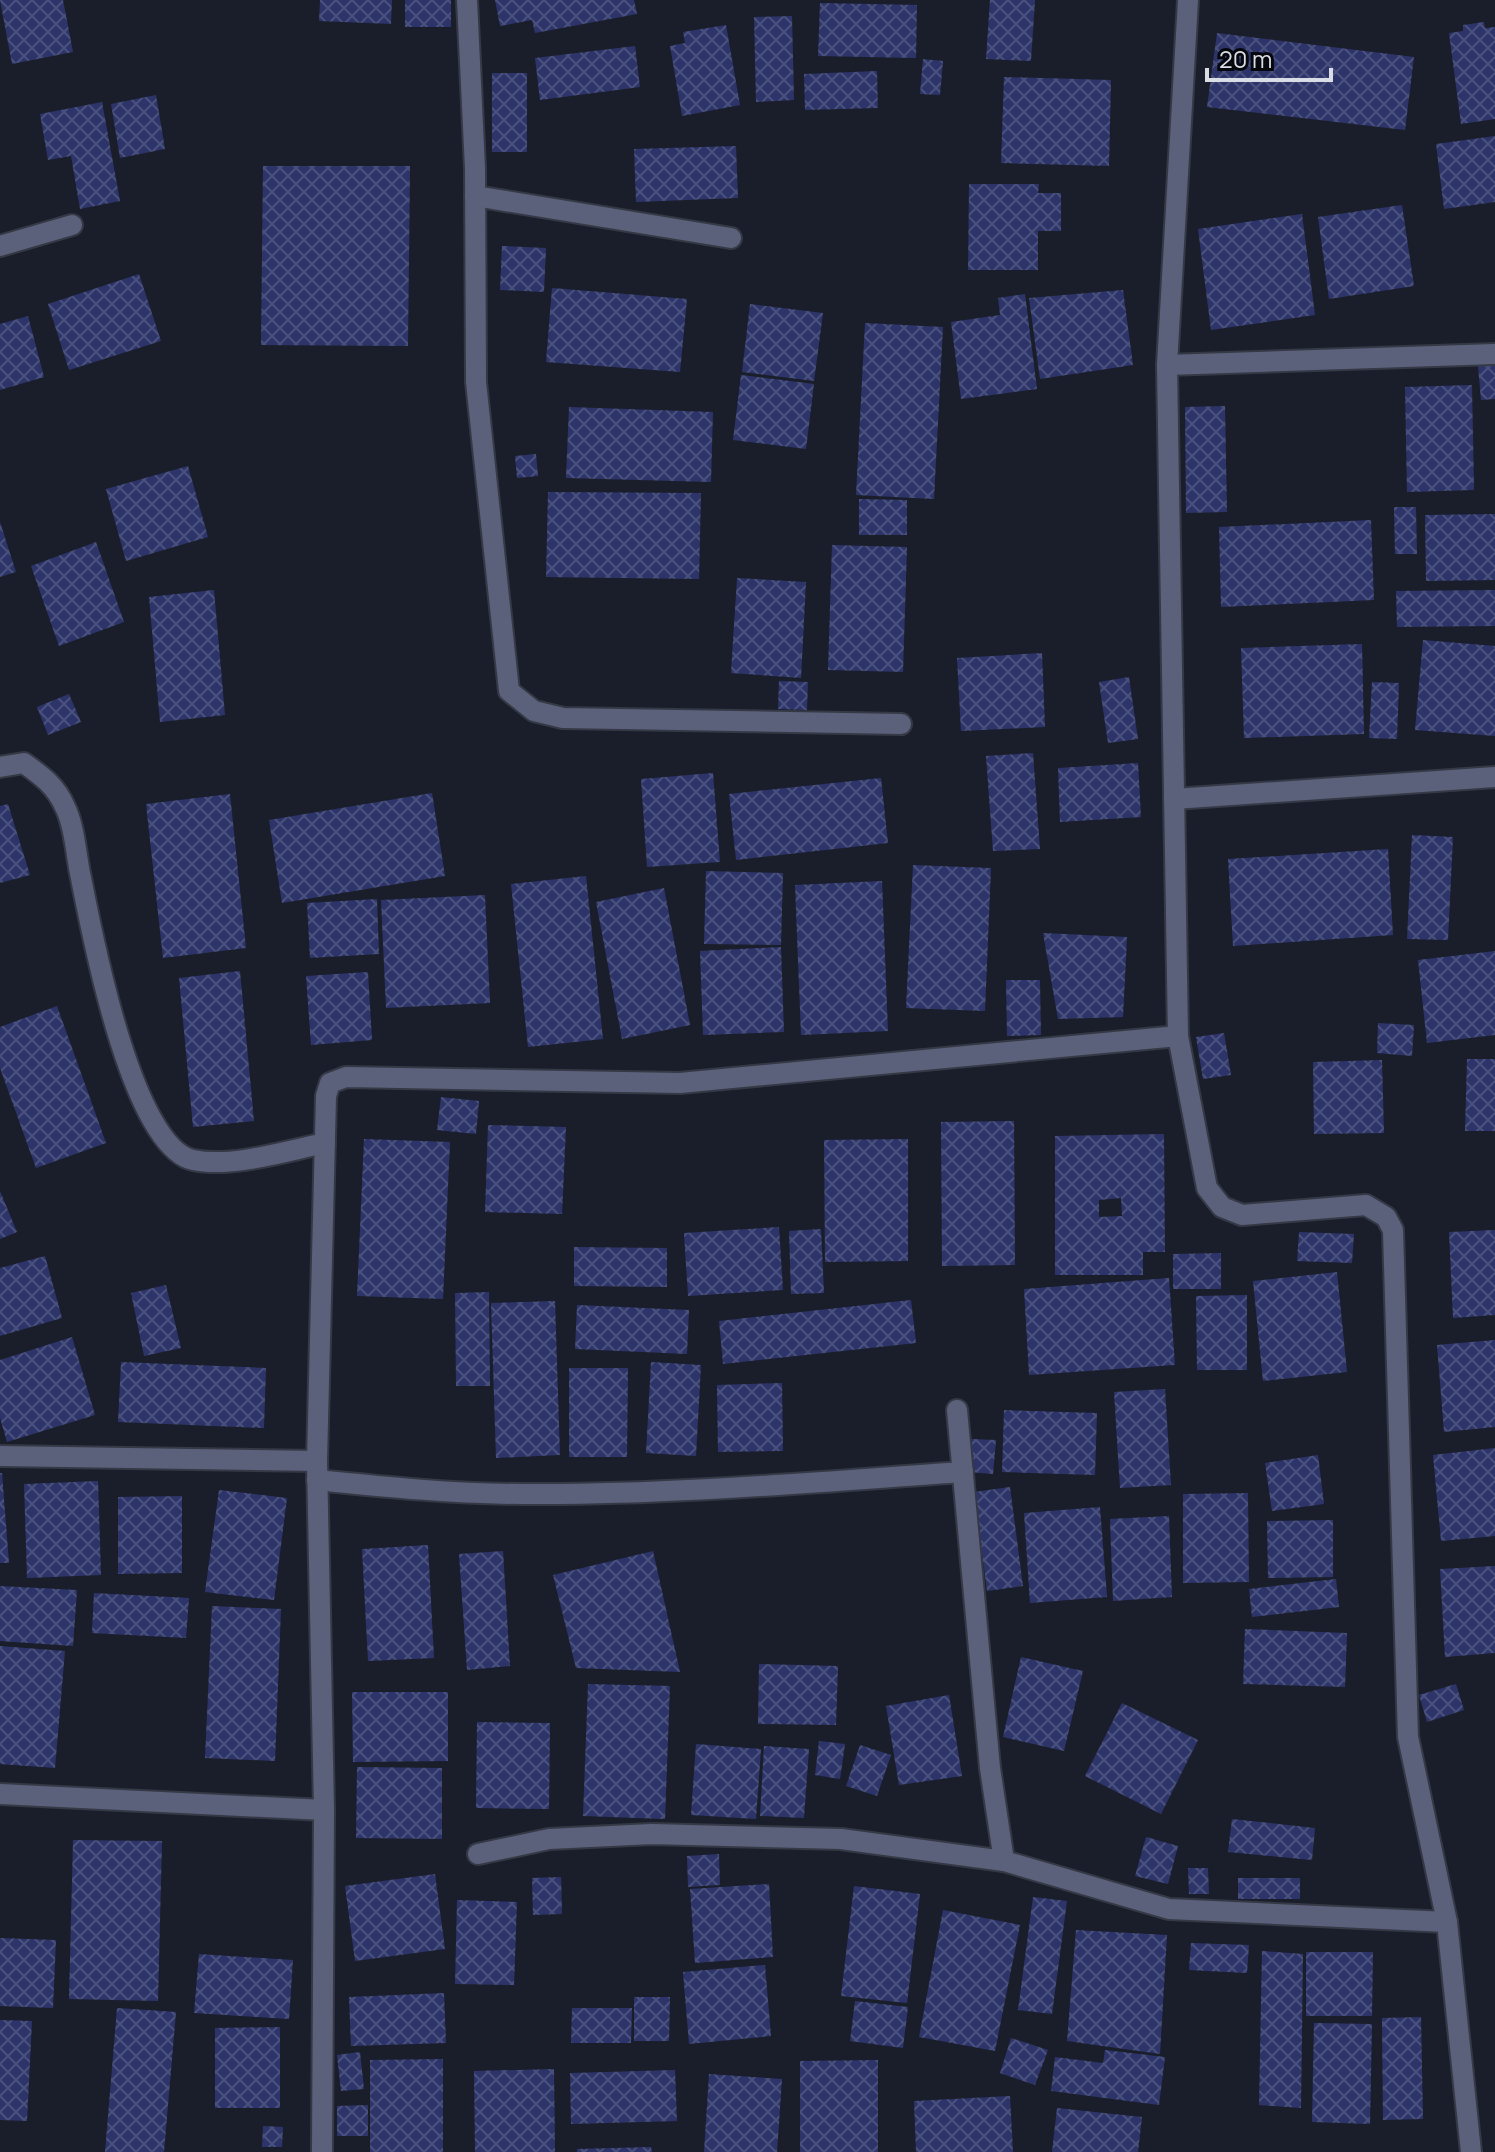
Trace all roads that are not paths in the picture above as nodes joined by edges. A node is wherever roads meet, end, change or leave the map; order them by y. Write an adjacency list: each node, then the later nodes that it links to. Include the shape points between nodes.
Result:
1 (467, 0): 3 (street)
2 (1188, 0): 8 (street)
3 (475, 196): 5 (street); 9 (street, via 476,382 509,691 534,711 563,718)
4 (72, 225): 6 (street)
5 (731, 238)
6 (0, 246)
7 (1495, 354): 8 (street)
8 (1167, 365): 12 (street)
9 (901, 724)
10 (0, 767): 14 (street, via 24,763 51,783 67,809 121,1049 154,1126 178,1154 227,1162)
11 (1495, 777): 12 (street)
12 (1174, 799): 13 (street)
13 (1178, 1036): 14 (street, via 680,1083 346,1077 330,1083); 23 (street, via 1207,1188 1222,1207 1242,1215 1366,1205 1386,1217 1393,1230 1408,1737)
14 (325, 1143): 17 (street)
15 (957, 1410): 18 (street)
16 (0, 1456): 17 (street)
17 (317, 1471): 18 (street, via 434,1491 614,1494); 20 (street)
18 (963, 1472): 22 (street, via 990,1768)
19 (0, 1794): 20 (street)
20 (324, 1810): 24 (street)
21 (478, 1854): 22 (street, via 549,1839 652,1834 841,1839)
22 (1004, 1861): 23 (street, via 1169,1909)
23 (1447, 1922): 25 (street)
24 (322, 2152)
25 (1471, 2152)

